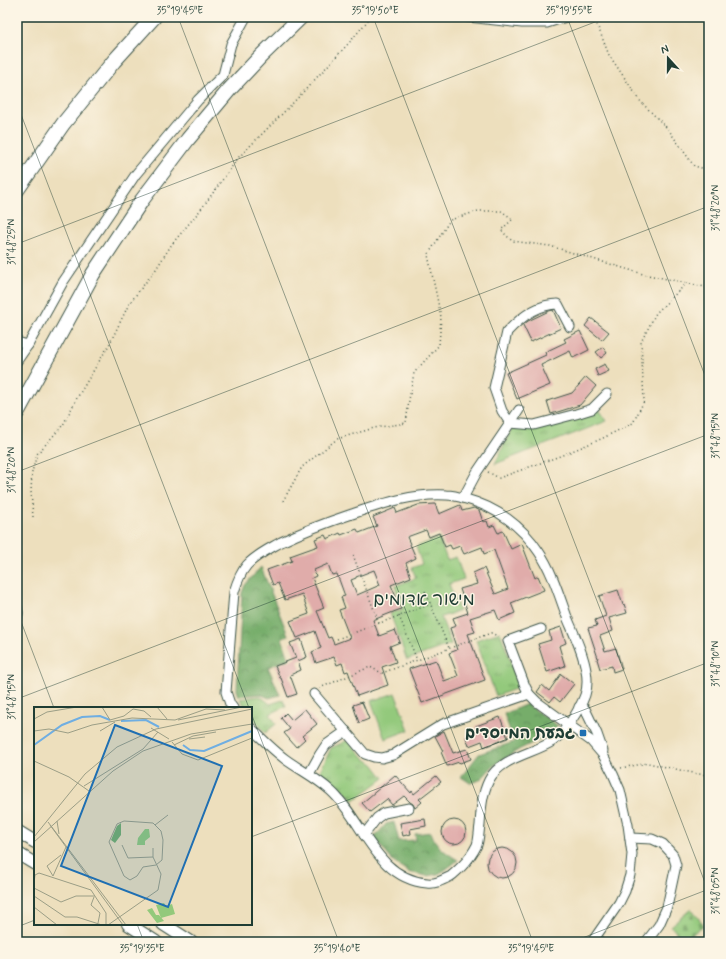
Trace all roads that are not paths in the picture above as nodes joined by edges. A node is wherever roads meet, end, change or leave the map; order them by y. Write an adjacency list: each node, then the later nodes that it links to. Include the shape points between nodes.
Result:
1 (154, 17): 6 (highway, via 63,124)
2 (246, 17): 9 (street, via 231,44 223,75 198,100 136,174 63,282)
3 (301, 17): 13 (highway, via 228,90 142,200 93,274)
4 (468, 17): 5 (street, via 522,23 547,23)
5 (566, 17)
6 (17, 190)
7 (570, 328): 14 (street, via 558,304 550,304 534,309 507,332 494,388 502,411)
8 (17, 342): 9 (street)
9 (28, 345): 10 (street)
10 (17, 361)
11 (607, 394): 14 (street, via 592,409 576,414 534,426)
12 (519, 410): 14 (street)
13 (17, 413)
14 (510, 423): 15 (street)
15 (463, 498): 21 (street, via 433,495 364,510 296,535 258,555 238,579 234,592 226,692); 22 (street, via 492,508 513,523 539,552 549,569 585,664 588,681 586,693)
16 (17, 607): 17 (street)
17 (17, 619)
18 (540, 629): 20 (street, via 508,641)
19 (314, 694): 25 (street)
20 (529, 694): 23 (street); 25 (street, via 443,724 393,755 382,758 365,754)
21 (232, 707)
22 (579, 707): 23 (street); 26 (street, via 585,709)
23 (568, 725): 26 (street, via 591,741); 30 (street, via 552,741 511,760 492,775 485,788 477,845 455,873 442,881 430,884 396,873 372,847)
24 (252, 729): 27 (street, via 284,758)
25 (346, 731): 27 (street, via 326,745)
26 (605, 758): 31 (street, via 620,790)
27 (309, 774): 30 (street, via 343,803)
28 (409, 808): 30 (street, via 384,813)
29 (17, 831): 32 (main road)
30 (364, 834)
31 (630, 838): 39 (street, via 632,854 625,891); 40 (street, via 652,839 663,844 673,855 676,865 667,907 659,925)
32 (34, 841)
33 (17, 852): 34 (main road)
34 (34, 863)
35 (130, 925): 37 (main road)
36 (165, 925): 38 (main road)
37 (156, 942)
38 (191, 942)
39 (592, 942)
40 (646, 942)

